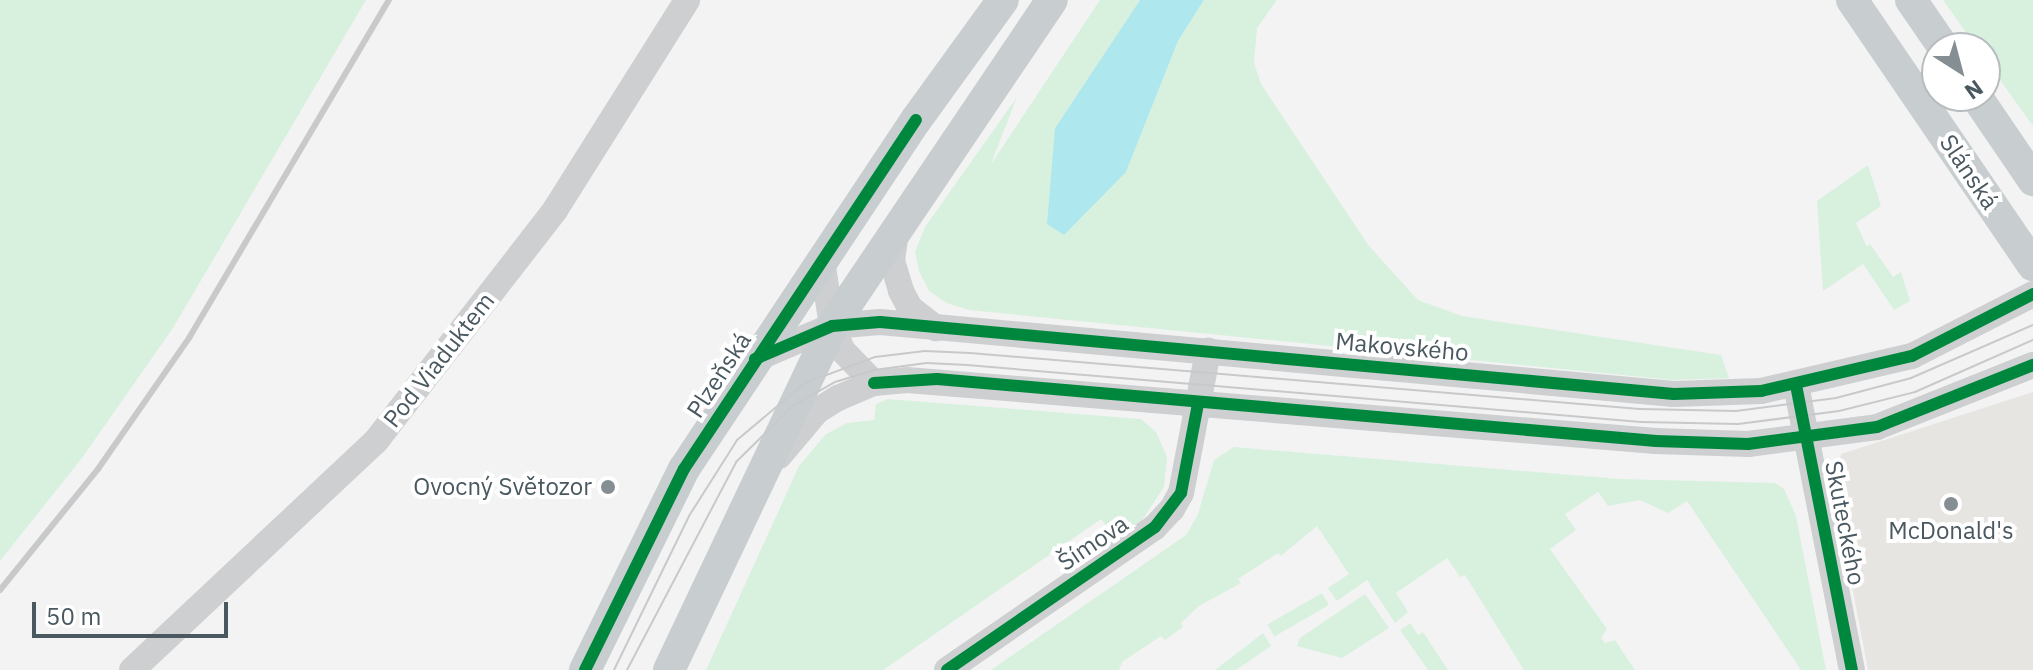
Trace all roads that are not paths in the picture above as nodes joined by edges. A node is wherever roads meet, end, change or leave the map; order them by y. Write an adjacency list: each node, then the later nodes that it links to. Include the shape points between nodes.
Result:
1 (687, 0): 23 (street, Pod Viaduktem, via 555,210 376,441)
2 (1003, 0): 10 (main road, Plzeňská)
3 (1052, 0): 9 (main road)
4 (1852, 0): 11 (main road, Slánská)
5 (1911, 0): 6 (main road)
6 (1933, 32)
7 (1987, 112): 8 (main road, Slánská)
8 (2033, 179)
9 (896, 227): 13 (main road); 14 (street, via 892,261 901,291 910,308)
10 (822, 260): 13 (street); 16 (main road, Plzeňská)
11 (2033, 265)
12 (2033, 294): 19 (street, Makovského, via 1912,356)
13 (832, 326): 14 (street, Makovského, via 880,322); 16 (street, Makovského); 18 (street, via 842,350); 22 (main road)
14 (936, 328): 15 (street, Makovského)
15 (1208, 351): 19 (street, Makovského, via 1674,394); 20 (street, Šímova)
16 (755, 359): 24 (main road, Plzeňská, via 684,469)
17 (2033, 365): 21 (street, via 1892,422)
18 (874, 383): 20 (street, via 937,379); 22 (street, via 817,411)
19 (1796, 385): 21 (street, Skuteckého)
20 (1198, 404): 21 (street, via 1656,441); 26 (street, Šímova, via 1181,493 1155,527)
21 (1806, 440): 27 (street, Skuteckého)
22 (753, 492): 25 (main road)
23 (132, 670)
24 (585, 670)
25 (669, 670)
26 (947, 670)
27 (1852, 670)

